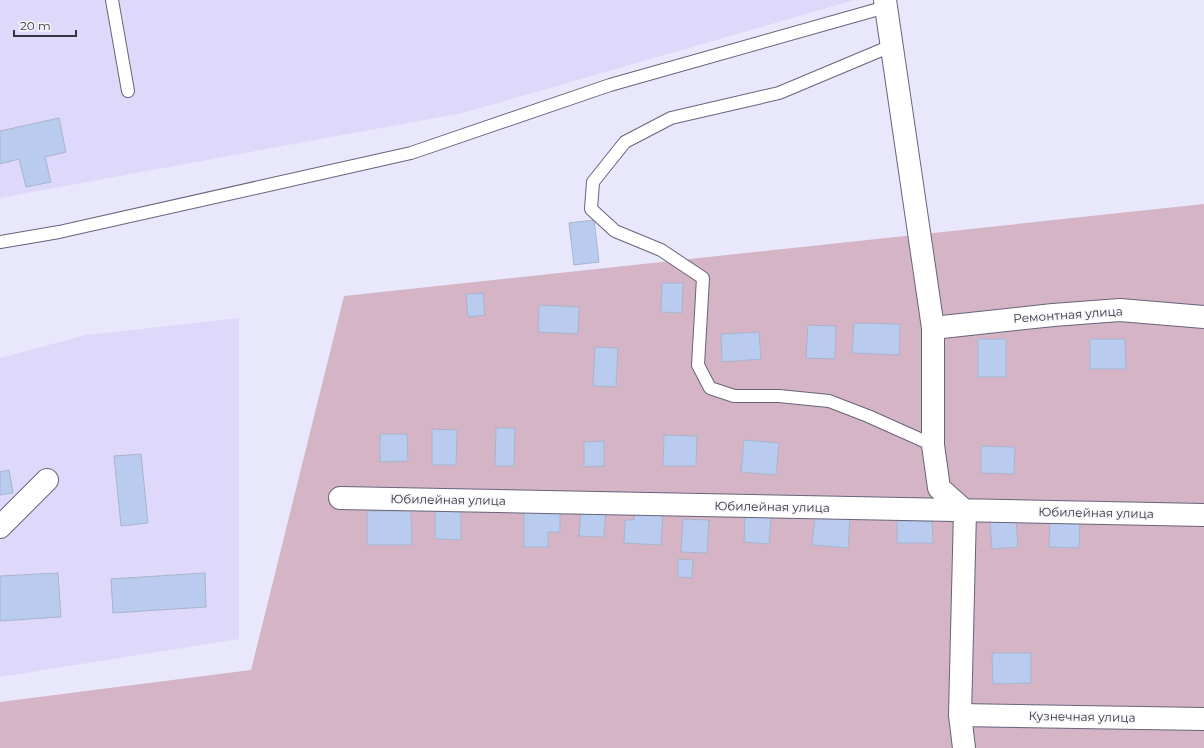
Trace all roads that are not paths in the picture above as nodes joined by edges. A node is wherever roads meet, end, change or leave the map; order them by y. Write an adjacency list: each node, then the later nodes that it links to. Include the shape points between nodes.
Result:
1 (112, 0): 4 (lane)
2 (886, 4): 3 (street); 5 (lane, via 610,85 410,153 59,232)
3 (891, 46): 7 (street); 8 (lane, via 779,93 671,118 625,142 593,182 591,209 615,230 661,250 703,278 698,365 710,388 734,396 779,396 829,401)
4 (128, 91)
5 (0, 242)
6 (1204, 317): 7 (street, Ремонтная улица, via 1120,310)
7 (933, 328): 8 (street)
8 (932, 445): 11 (street, via 939,488)
9 (47, 480): 13 (street)
10 (340, 498): 11 (street, Юбилейная улица)
11 (965, 511): 12 (street, Юбилейная улица); 14 (street)
12 (1204, 515)
13 (0, 527)
14 (960, 714): 15 (street, Кузнечная улица); 16 (street)
15 (1204, 719)
16 (964, 748)

